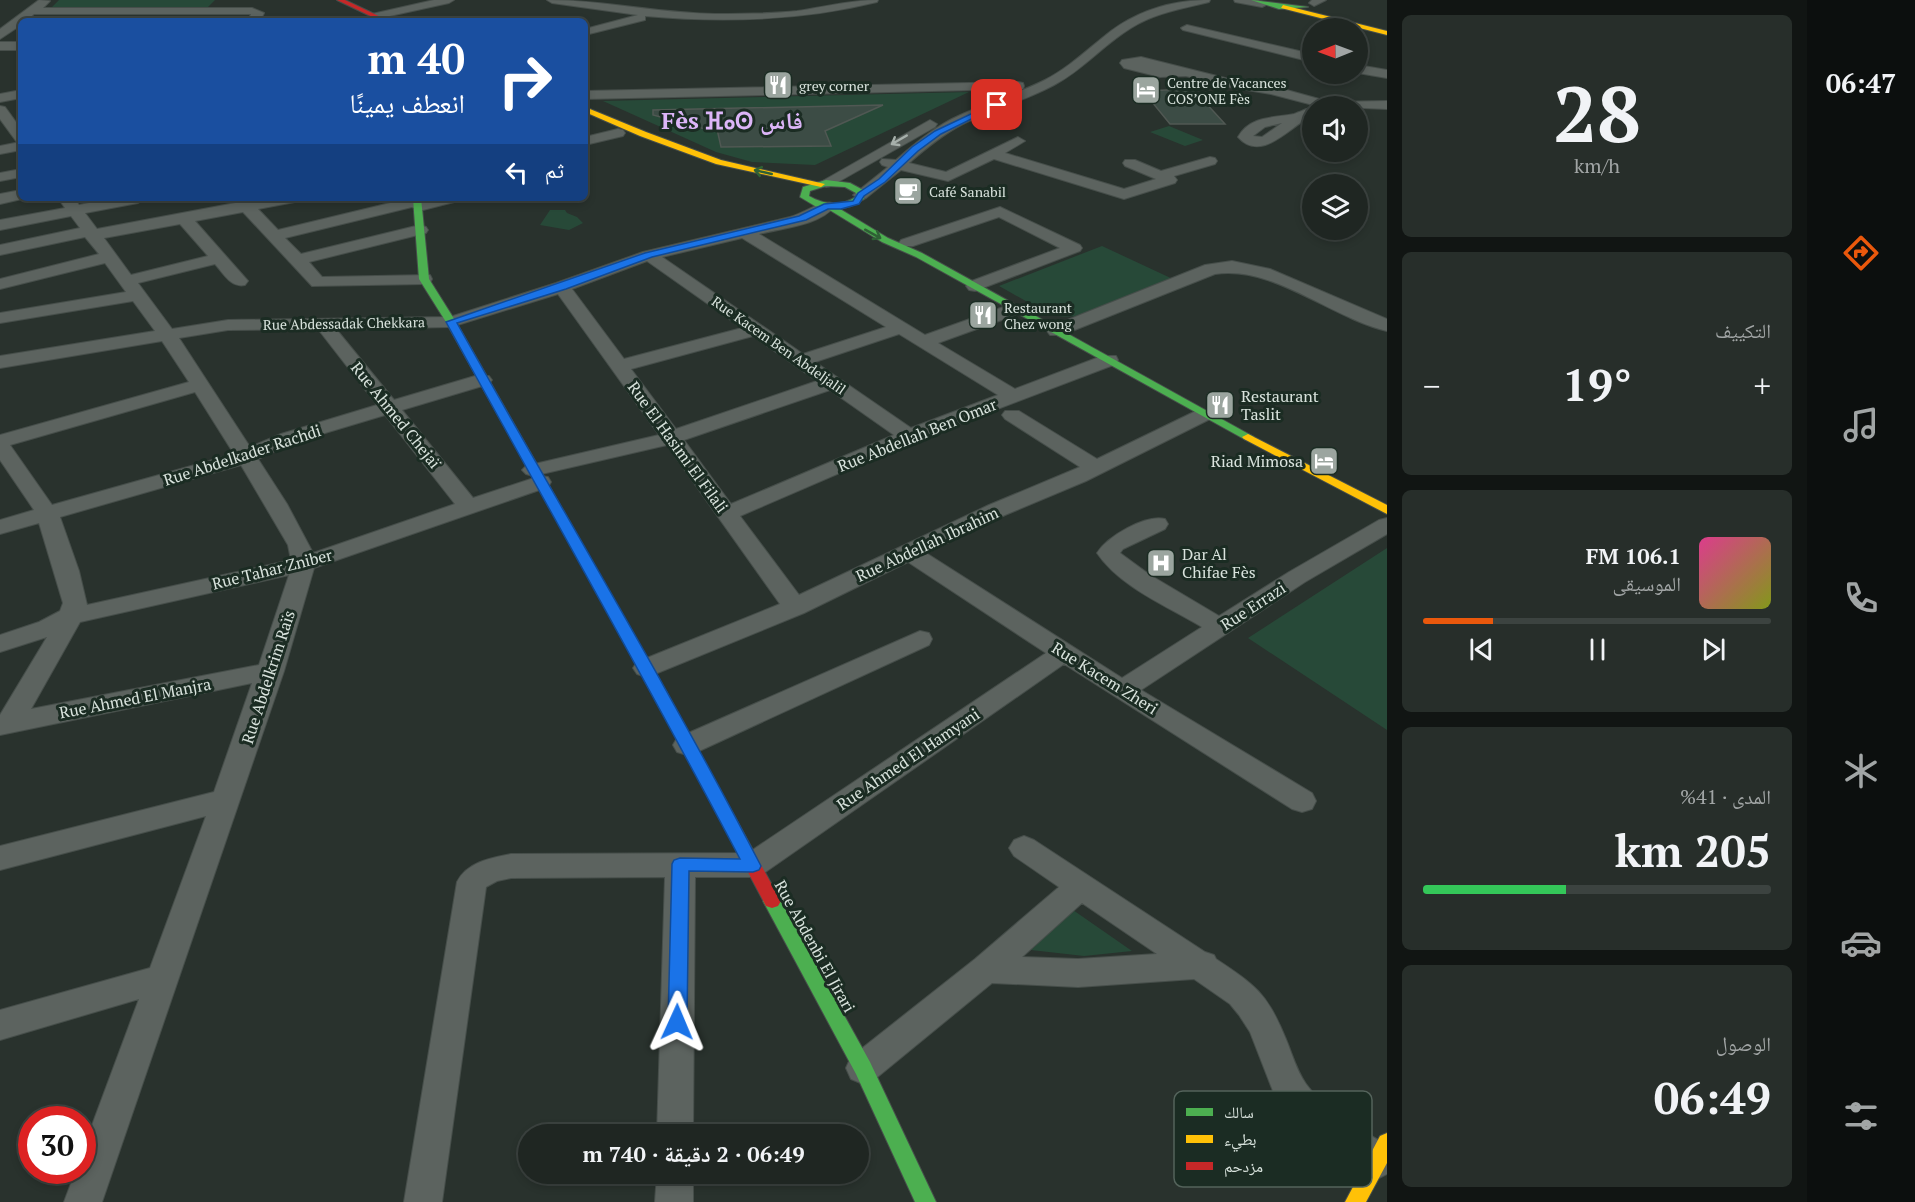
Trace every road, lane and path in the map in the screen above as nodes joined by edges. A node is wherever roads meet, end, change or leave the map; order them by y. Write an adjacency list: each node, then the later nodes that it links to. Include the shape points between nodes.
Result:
1 (47, 0): 16 (street)
2 (218, 0): 19 (street)
3 (322, 0): 25 (street)
4 (340, 0): 26 (street)
5 (449, 0): 27 (street)
6 (552, 0): 20 (street)
7 (585, 0): 20 (street)
8 (846, 0): 20 (street, via 765,11)
9 (873, 0): 20 (street, via 787,15 713,17)
10 (1173, 0): 40 (street, via 1122,18 1070,59)
11 (1205, 0): 62 (street, via 1158,11 1129,24 1061,76 955,123)
12 (1239, 0): 13 (street)
13 (1258, 2): 15 (street)
14 (1315, 2): 15 (street, via 1298,8); 29 (street, via 1350,18)
15 (1283, 7): 32 (street)
16 (32, 11): 17 (street); 21 (street)
17 (109, 11): 18 (street); 22 (street)
18 (186, 11): 19 (street); 23 (street)
19 (208, 11): 24 (street, via 257,12)
20 (657, 12): 31 (street)
21 (23, 18)
22 (101, 18)
23 (179, 18)
24 (256, 18)
25 (374, 18)
26 (375, 18)
27 (381, 18)
28 (18, 22): 33 (street)
29 (1387, 27)
30 (1187, 28): 36 (street)
31 (588, 29)
32 (1387, 33)
33 (0, 35)
34 (0, 46): 35 (street)
35 (18, 46)
36 (1302, 56)
37 (1368, 71): 39 (street)
38 (1184, 73): 44 (street)
39 (1387, 74)
40 (1018, 86): 42 (street); 59 (street, one-way to 59, via 922,127)
41 (18, 95): 43 (street)
42 (588, 95)
43 (0, 98)
44 (1302, 99)
45 (1368, 105): 46 (street)
46 (1387, 105)
47 (0, 110): 53 (street)
48 (588, 110): 67 (street, one-way to 48, via 719,162)
49 (1302, 116): 50 (street)
50 (1299, 117)
51 (588, 119): 52 (street)
52 (618, 133): 54 (street); 66 (street)
53 (18, 134)
54 (588, 140)
55 (1018, 141): 58 (street)
56 (18, 147): 57 (street)
57 (0, 150)
58 (993, 154): 62 (street, via 948,177); 64 (street, via 1124,194 1170,180)
59 (870, 158): 62 (street); 67 (street)
60 (1210, 161): 64 (street)
61 (1130, 163): 64 (street)
62 (898, 165): 69 (street)
63 (18, 173): 65 (street)
64 (1160, 176)
65 (0, 177)
66 (746, 182)
67 (824, 183): 69 (street, via 847,185 856,189); 76 (street, via 799,196)
68 (18, 196): 70 (street)
69 (859, 198): 76 (street); 77 (street)
70 (0, 199)
71 (104, 201): 75 (street)
72 (179, 201): 78 (street)
73 (254, 202): 78 (street); 84 (street)
74 (418, 202): 81 (street, Rue Abdenbi El Jirari); 84 (street)
75 (70, 204): 80 (street); 83 (street)
76 (829, 206): 82 (street, Rue Abdessadak Chekkara, via 802,218); 88 (street, one-way to 88, via 869,232)
77 (869, 212)
78 (188, 217): 83 (street); 90 (street)
79 (883, 222): 85 (street)
80 (0, 225)
81 (420, 230): 91 (street); 92 (street, Rue Abdenbi El Jirari)
82 (744, 232): 87 (street, Rue Abdessadak Chekkara); 103 (street)
83 (91, 233): 86 (street); 89 (street)
84 (274, 236): 91 (street)
85 (907, 243): 88 (street); 96 (street, via 1000,212 1074,248)
86 (0, 250)
87 (649, 255): 95 (street, Rue Abdessadak Chekkara); 104 (street, Rue Kacem Ben Abdeljalil)
88 (919, 255): 96 (street)
89 (108, 257): 94 (street); 97 (street)
90 (219, 258): 93 (street); 97 (street)
91 (298, 260): 92 (street, via 318,282)
92 (424, 279): 100 (street, Rue Abdenbi El Jirari)
93 (239, 281)
94 (0, 284)
95 (562, 286): 100 (street, Rue Abdessadak Chekkara); 111 (street, Rue El Hasimi El Filali)
96 (975, 286): 98 (street)
97 (132, 288): 99 (street); 106 (street)
98 (1016, 309): 105 (street); 107 (street)
99 (0, 318)
100 (452, 322): 101 (street, Rue Abdessadak Chekkara); 112 (street, Rue Abdenbi El Jirari)
101 (323, 324): 106 (street, Rue Abdessadak Chekkara, via 228,325); 116 (street, Rue Ahmed Chejaï)
102 (1387, 326): 105 (street, via 1264,273 1224,266)
103 (900, 328): 107 (street); 108 (street)
104 (758, 329): 108 (street, Rue Kacem Ben Abdeljalil); 111 (street)
105 (1056, 331): 109 (street)
106 (168, 336): 110 (street, Rue Abdessadak Chekkara); 114 (street)
107 (922, 342): 115 (street)
108 (802, 360): 113 (street, Rue Kacem Ben Abdeljalil)
109 (1109, 360): 115 (street, Rue Abdellah Ben Omar); 117 (street)
110 (0, 362)
111 (620, 366): 119 (street, Rue El Hasimi El Filali)
112 (482, 380): 116 (street, Rue Abdelkader Rachdi); 123 (street, Rue Abdenbi El Jirari)
113 (833, 382): 118 (street, Rue Kacem Ben Abdeljalil); 119 (street, Rue Tahar Zniber)
114 (200, 385): 120 (street); 121 (street)
115 (1013, 406): 118 (street, Rue Abdellah Ben Omar); 122 (street)
116 (391, 408): 121 (street, Rue Abdelkader Rachdi, via 288,438); 124 (street, Rue Ahmed Chejaï)
117 (1205, 414): 122 (street, Rue Abdellah Ibrahim); 125 (street)
118 (909, 436): 126 (street, Rue Abdellah Ben Omar)
119 (671, 438): 123 (street, Rue Tahar Zniber); 126 (street, Rue El Hasimi El Filali)
120 (0, 443): 127 (street)
121 (246, 457): 127 (street, Rue Abdelkader Rachdi); 132 (street, via 299,545)
122 (1095, 467): 131 (street, Rue Abdellah Ibrahim)
123 (536, 476): 124 (street, Rue Tahar Zniber); 139 (street, Rue Abdenbi El Jirari)
124 (468, 506): 132 (street, Rue Tahar Zniber)
125 (1387, 510)
126 (727, 514): 133 (street, Rue El Hasimi El Filali)
127 (48, 515): 130 (street, Rue Abdelkader Rachdi); 134 (street, via 75,603)
128 (1156, 524): 135 (street, via 1115,544 1108,553 1110,557)
129 (1387, 525): 135 (street, Rue Errazi)
130 (0, 527)
131 (910, 553): 133 (street, Rue Abdellah Ibrahim); 138 (street, Rue Kacem Zheri)
132 (304, 564): 134 (street, Rue Tahar Zniber); 140 (street, Rue Abdelkrim Raïs)
133 (795, 607): 139 (street, Rue Abdellah Ibrahim)
134 (71, 616): 137 (street, Rue Tahar Zniber); 142 (street)
135 (1220, 627): 141 (street, Rue Errazi)
136 (920, 639): 143 (street)
137 (0, 644)
138 (1063, 653): 141 (street, Rue Kacem Zheri); 149 (street, Rue Ahmed El Hamyani)
139 (646, 668): 143 (street, Rue Abdenbi El Jirari)
140 (271, 671): 142 (street, Rue Ahmed El Manjra); 144 (street, Rue Abdelkrim Raïs)
141 (1122, 690): 145 (street, Rue Kacem Zheri)
142 (5, 724)
143 (687, 745): 149 (street, Rue Abdenbi El Jirari)
144 (226, 801): 147 (street); 153 (street, Rue Abdelkrim Raïs)
145 (1302, 801)
146 (1024, 848): 150 (street)
147 (0, 858)
148 (680, 864): 149 (street); 157 (street); 163 (street, via 511,866 491,870 472,882)
149 (753, 866): 155 (street, Rue Abdenbi El Jirari)
150 (1080, 886): 151 (street); 152 (street)
151 (1203, 965): 152 (street, via 1078,973); 156 (street, via 1257,1010)
152 (986, 969): 155 (street)
153 (160, 979): 154 (street); 162 (street, Rue Abdelkrim Raïs)
154 (0, 1025)
155 (863, 1068): 165 (street, Rue Abdenbi El Jirari)
156 (1292, 1091)
157 (675, 1124)
158 (1383, 1152): 159 (street)
159 (1372, 1172)
160 (675, 1184): 164 (street)
161 (1363, 1187): 166 (street)
162 (83, 1202)
163 (423, 1202)
164 (674, 1202)
165 (926, 1202)
166 (1355, 1202)

